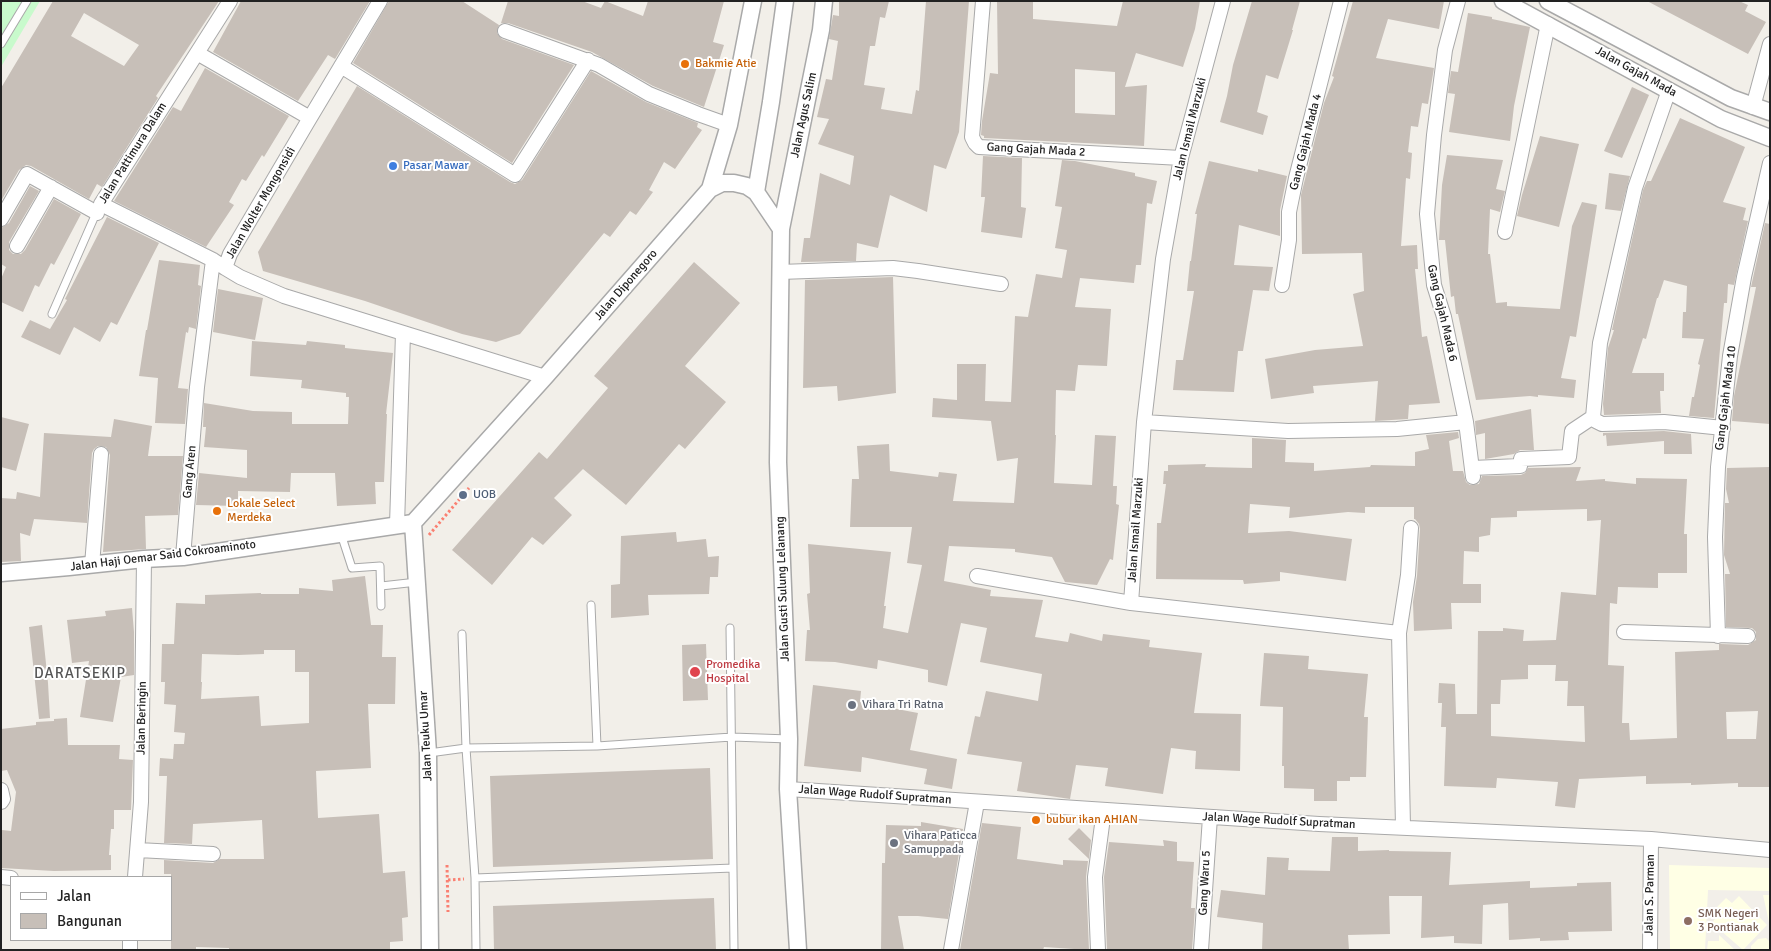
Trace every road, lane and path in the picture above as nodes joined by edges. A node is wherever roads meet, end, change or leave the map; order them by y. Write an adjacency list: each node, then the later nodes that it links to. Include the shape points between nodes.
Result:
1 (26, 1): 16 (lane)
2 (230, 1): 19 (street, Jalan Pattimura Dalam)
3 (753, 1): 26 (street, Jalan Diponegoro)
4 (785, 1): 32 (street)
5 (824, 1): 35 (street, Jalan Agus Salim)
6 (983, 1): 28 (street, Gang Gajah Mada 2, via 972,137 979,147)
7 (1223, 1): 28 (street, Jalan Ismail Marzuki)
8 (1342, 1): 41 (street, Gang Gajah Mada 4, via 1296,178 1289,212 1289,240)
9 (1458, 1): 47 (street, Gang Gajah Mada 6, via 1446,50 1427,214 1434,285)
10 (1504, 1): 13 (street, Jalan Gajah Mada)
11 (374, 3): 21 (street, Jalan Wolter Mongonsidi)
12 (1554, 3): 14 (street, Jalan Gajah Mada)
13 (1548, 24): 18 (street, Jalan Gajah Mada); 36 (street)
14 (1603, 30): 18 (street); 23 (street, Jalan Gajah Mada)
15 (505, 31): 20 (street)
16 (1, 44)
17 (1770, 44): 23 (street)
18 (1593, 48): 22 (street, Jalan Gajah Mada)
19 (197, 53): 25 (street); 33 (street, Jalan Pattimura Dalam)
20 (588, 60): 21 (street, via 515,175); 26 (street, via 649,94)
21 (341, 66): 25 (street, Jalan Wolter Mongonsidi)
22 (1669, 90): 27 (street, Jalan Gajah Mada, via 1721,119); 45 (street, via 1635,188 1600,343)
23 (1753, 107): 24 (street, Jalan Gajah Mada)
24 (1770, 112)
25 (310, 118): 38 (street, Jalan Wolter Mongonsidi, via 230,254)
26 (729, 125): 31 (street, Jalan Diponegoro)
27 (1770, 138)
28 (1181, 158): 46 (street, Jalan Ismail Marzuki, via 1163,259)
29 (1770, 163): 48 (street, Gang Gajah Mada 10, via 1734,336)
30 (51, 187): 33 (street); 34 (street, via 27,174); 37 (street)
31 (710, 189): 32 (street, via 722,183 734,183); 44 (street, Jalan Diponegoro)
32 (756, 192): 35 (street)
33 (99, 208): 38 (street); 42 (lane, Jalan Pattimura Dalam)
34 (1, 219)
35 (781, 229): 39 (street, Jalan Gusti Sulung Lelanang)
36 (1504, 232)
37 (17, 246)
38 (219, 264): 43 (street, Jalan Wolter Mongonsidi, via 284,296); 55 (street, Gang Aren, via 198,386)
39 (780, 272): 40 (street, via 893,268); 72 (street, Jalan Gusti Sulung Lelanang, via 778,462)
40 (1001, 284)
41 (1282, 286)
42 (52, 314)
43 (403, 334): 44 (street, Jalan Wolter Mongonsidi); 51 (street)
44 (545, 377): 51 (street, Jalan Diponegoro)
45 (1593, 417): 47 (street, Gang Gajah Mada 6, via 1572,431 1569,457 1521,459 1520,466 1472,472); 48 (street, via 1602,424 1664,422)
46 (1144, 422): 47 (street, via 1288,431 1397,429); 62 (street, Jalan Ismail Marzuki)
47 (1466, 422)
48 (1722, 428): 69 (street, Gang Gajah Mada 10, via 1714,537)
49 (100, 454): 57 (street)
50 (474, 482): 54 (path, via 429,534)
51 (405, 524): 53 (street, Jalan Haji Oemar Said Cokroaminoto); 60 (street, Jalan Teuku Umar)
52 (1411, 528): 67 (street)
53 (341, 534): 55 (street, Jalan Haji Oemar Said Cokroaminoto); 61 (lane, via 352,568 380,566)
54 (430, 544)
55 (183, 557): 56 (street, Jalan Haji Oemar Said Cokroaminoto)
56 (144, 558): 57 (street, Jalan Haji Oemar Said Cokroaminoto); 84 (street, Jalan Beringin)
57 (92, 565): 58 (street, Jalan Haji Oemar Said Cokroaminoto)
58 (1, 573)
59 (977, 576): 62 (street)
60 (417, 582): 61 (lane); 75 (street, Jalan Teuku Umar)
61 (381, 586): 64 (lane)
62 (1132, 603): 67 (street)
63 (591, 605): 73 (lane)
64 (381, 606)
65 (730, 628): 71 (lane)
66 (1624, 632): 69 (street)
67 (1399, 633): 82 (street)
68 (462, 634): 74 (lane)
69 (1718, 636): 70 (street)
70 (1748, 636)
71 (732, 737): 72 (lane); 73 (lane); 88 (lane)
72 (789, 739): 76 (street, Jalan Gusti Sulung Lelanang)
73 (597, 746): 74 (lane)
74 (466, 748): 75 (lane); 90 (lane)
75 (428, 753): 92 (street, Jalan Teuku Umar)
76 (788, 789): 79 (street, Jalan Wage Rudolf Supratman); 97 (street, Jalan Gusti Sulung Lelanang)
77 (1, 790): 78 (street)
78 (1, 802)
79 (977, 802): 80 (street, Jalan Wage Rudolf Supratman); 98 (street)
80 (1104, 810): 81 (street, Jalan Wage Rudolf Supratman); 99 (street, via 1095,877)
81 (1210, 817): 82 (street, Jalan Wage Rudolf Supratman); 100 (street, Gang Waru 5)
82 (1403, 827): 83 (street, Jalan Wage Rudolf Supratman)
83 (1651, 839): 85 (street, Jalan Wage Rudolf Supratman); 101 (street, Jalan S. Parman)
84 (138, 850): 86 (street); 89 (street, Jalan Beringin)
85 (1770, 850)
86 (213, 854)
87 (447, 861): 91 (path)
88 (733, 868): 90 (lane); 96 (lane)
89 (135, 876)
90 (475, 878): 91 (path); 95 (lane)
91 (448, 880): 92 (path); 93 (path)
92 (430, 882): 94 (street, Jalan Teuku Umar)
93 (448, 920)
94 (430, 950)
95 (476, 950)
96 (734, 950)
97 (798, 950)
98 (951, 950)
99 (1098, 950)
100 (1202, 950)
101 (1650, 950)

